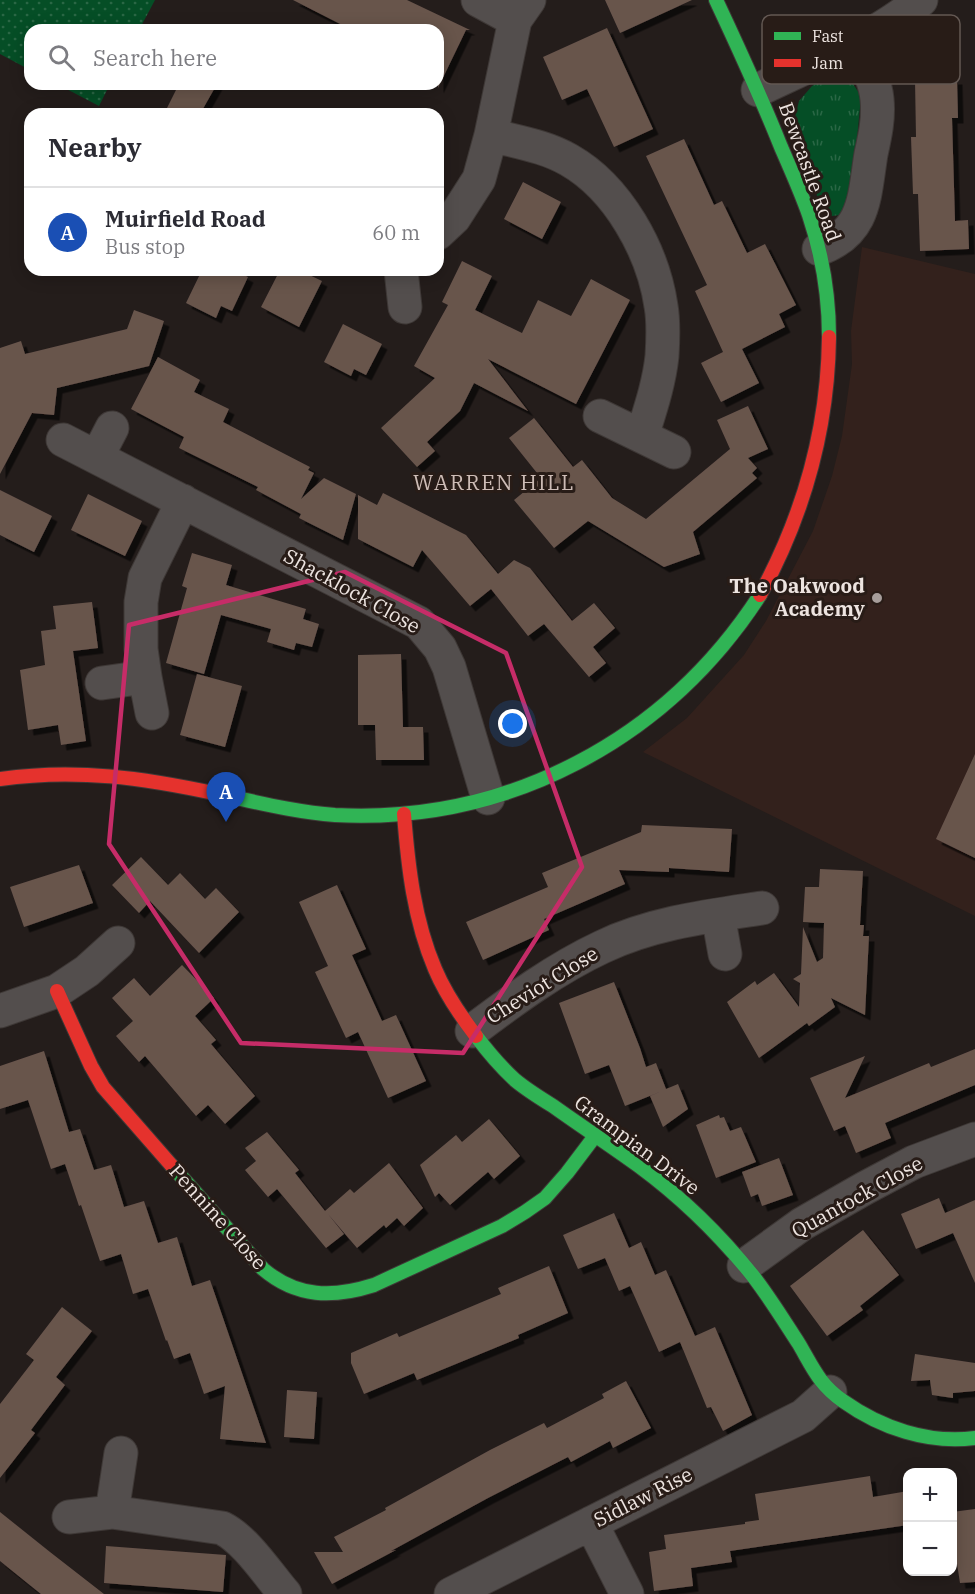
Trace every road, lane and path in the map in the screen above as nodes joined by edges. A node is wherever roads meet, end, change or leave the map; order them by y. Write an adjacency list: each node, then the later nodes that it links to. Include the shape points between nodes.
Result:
1 (478, 0): 4 (street)
2 (717, 0): 8 (street, Bewcastle Road)
3 (921, 0): 5 (street)
4 (522, 10): 9 (street)
5 (901, 15)
6 (770, 84): 8 (street)
7 (873, 84): 11 (street, via 878,116 862,210 843,237)
8 (758, 90): 11 (street, Bewcastle Road)
9 (491, 135): 10 (street, via 479,179); 15 (street, via 543,147 570,160 614,199 645,251 662,306 663,335 657,383)
10 (444, 227)
11 (819, 249): 23 (street, Bewcastle Road, via 828,307 828,348 812,469 786,541 751,608 726,642 644,721 582,761)
12 (402, 276): 13 (street)
13 (405, 307)
14 (600, 416): 15 (street)
15 (642, 436): 17 (street)
16 (63, 440): 18 (street, Shacklock Close, via 105,443)
17 (674, 452)
18 (183, 501): 19 (street, via 145,578 140,624); 23 (street, Shacklock Close, via 419,623 449,666)
19 (145, 677): 20 (street); 21 (street)
20 (102, 683)
21 (152, 713)
22 (0, 779): 24 (street, Bewcastle Road, via 110,775 311,813)
23 (488, 798): 24 (street, Bewcastle Road)
24 (404, 814): 31 (street, Grampian Drive, via 410,877 424,938 435,969)
25 (762, 908): 26 (street, Cheviot Close)
26 (718, 915): 28 (street); 31 (street, Cheviot Close, via 604,946 531,988)
27 (118, 943): 29 (street)
28 (725, 954)
29 (57, 991): 30 (street); 32 (street, Pennine Close, via 104,1087 263,1269 292,1288 324,1293 359,1290 502,1226 545,1198)
30 (0, 1011)
31 (472, 1031): 32 (street, Grampian Drive, via 516,1081)
32 (595, 1136): 34 (street, Grampian Drive, via 691,1208)
33 (975, 1139): 34 (street, Quantock Close, via 914,1162 856,1193 802,1224)
34 (744, 1266): 35 (street, Grampian Drive, via 769,1296)
35 (830, 1392): 36 (street, Grampian Drive, via 900,1431 951,1440); 40 (street, Sidlaw Rise, via 803,1416)
36 (975, 1438)
37 (121, 1453): 38 (street)
38 (112, 1512): 39 (street); 41 (street, via 222,1528 242,1543)
39 (69, 1517)
40 (591, 1523): 42 (street, Sidlaw Rise); 43 (street)
41 (285, 1594)
42 (451, 1594)
43 (627, 1594)

